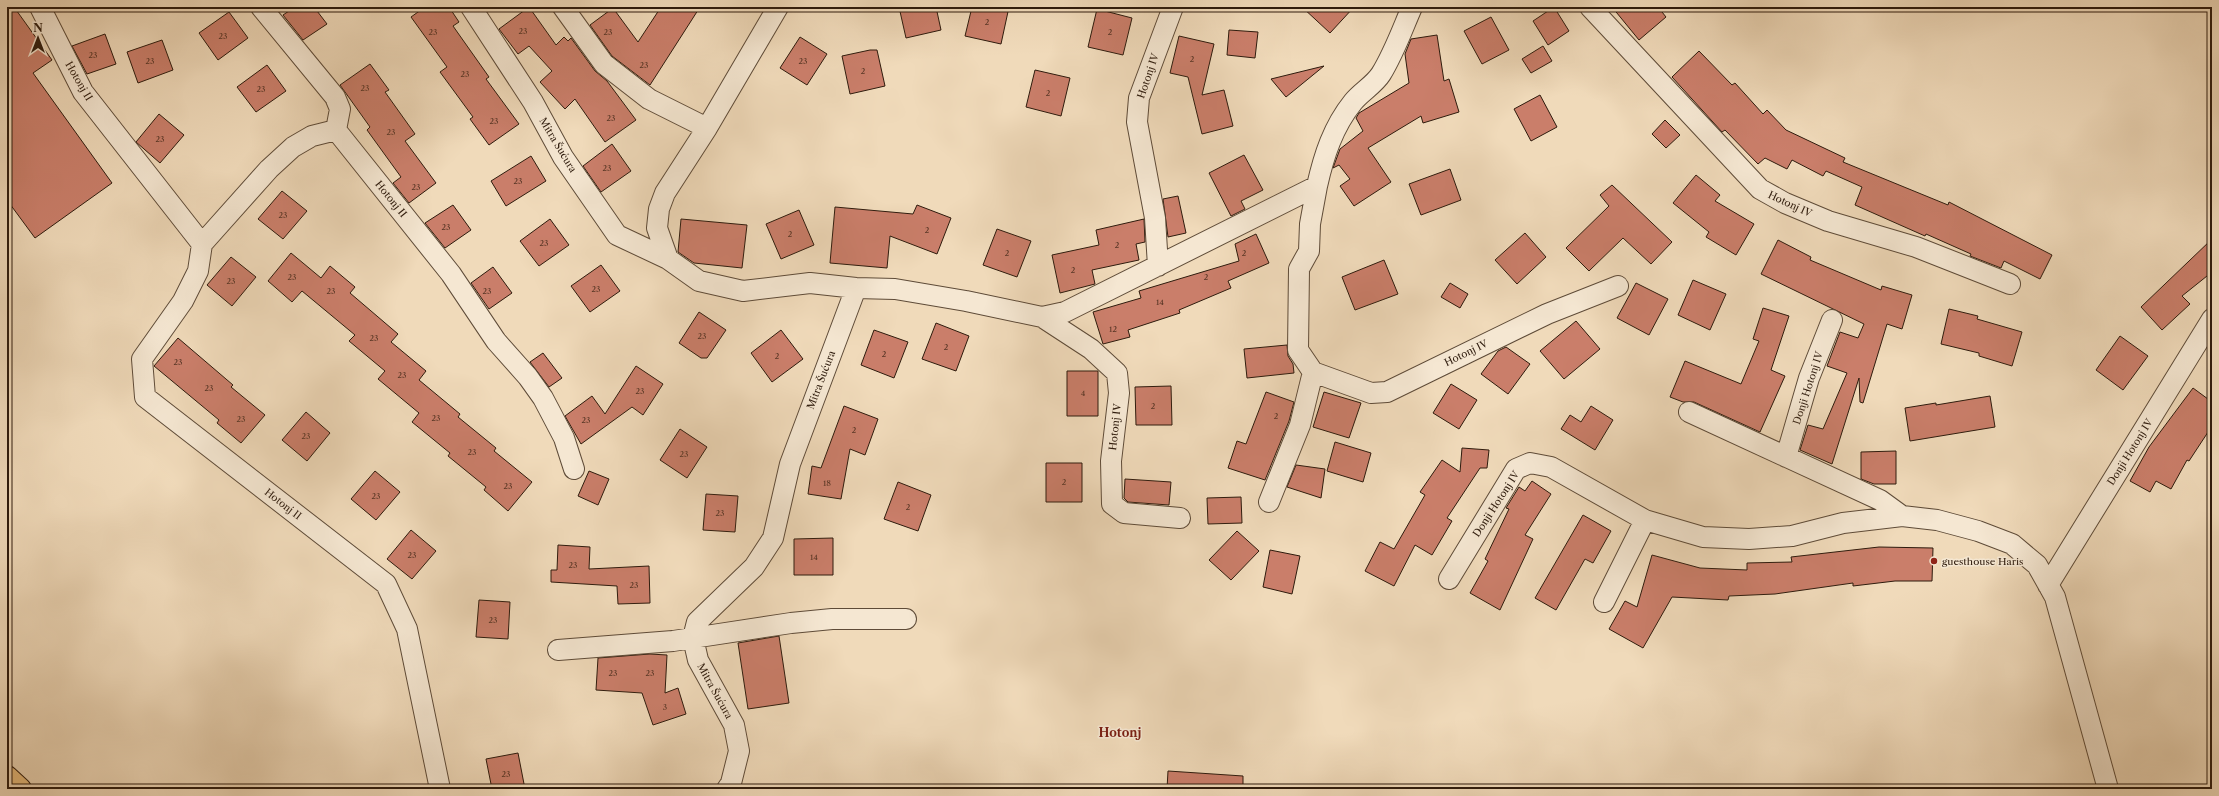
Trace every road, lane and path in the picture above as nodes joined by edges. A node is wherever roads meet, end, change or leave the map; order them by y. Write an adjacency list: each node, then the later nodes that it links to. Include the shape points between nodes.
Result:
1 (40, 7): 12 (street, Hotonj II, via 83,92)
2 (261, 7): 10 (street, via 335,98 340,109)
3 (471, 7): 13 (street, Mitra Šućura, via 533,102 563,157 617,235)
4 (563, 7): 9 (street, via 604,64 649,98)
5 (778, 7): 9 (street)
6 (1173, 7): 14 (street, Hotonj IV, via 1139,98 1137,122 1155,218)
7 (1412, 7): 11 (street, via 1392,55 1380,76 1354,102 1336,126 1323,160)
8 (1590, 7): 15 (street, Hotonj IV, via 1760,189 1785,203 1828,221 1916,248)
9 (707, 128): 13 (street, via 666,193 660,209 657,228)
10 (336, 130): 12 (street, via 312,136 293,147 269,169); 24 (street, Hotonj II, via 451,274 496,341 540,392 564,438)
11 (1317, 186): 14 (street, Hotonj IV); 21 (street, via 1310,224 1309,251 1299,269 1297,308 1298,350)
12 (202, 244): 37 (street, Hotonj II, via 198,271 183,301 142,359 145,397 386,584 407,629)
13 (668, 259): 17 (street, Mitra Šućura, via 699,281 744,291 810,283)
14 (1158, 266): 18 (street, Hotonj IV, via 1065,312)
15 (2010, 284)
16 (1618, 286): 21 (street, Hotonj IV, via 1547,314 1387,392 1371,393)
17 (856, 288): 18 (street, Hotonj IV, via 896,289); 33 (street, Mitra Šućura, via 790,464 773,538 754,567 697,622)
18 (1042, 317): 27 (street, Hotonj IV, via 1091,349 1117,374 1119,393 1111,461 1112,504 1124,513)
19 (2212, 318): 30 (street, Donji Hotonj IV)
20 (1832, 320): 23 (street, Donji Hotonj IV, via 1809,378)
21 (1313, 372): 25 (street, via 1300,425)
22 (1689, 412): 23 (street, Donji Hotonj IV)
23 (1786, 457): 26 (street, Donji Hotonj IV, via 1880,500)
24 (574, 469)
25 (1269, 502)
26 (1902, 516): 28 (street, Donji Hotonj IV, via 1843,523 1792,536 1748,539 1704,537); 30 (street, Donji Hotonj IV, via 1937,520 1978,531 2012,544 2037,565)
27 (1180, 518)
28 (1645, 520): 29 (street, Donji Hotonj IV, via 1551,467 1530,462 1516,470); 31 (street)
29 (1449, 579)
30 (2048, 585): 39 (street, Donji Hotonj IV, via 2054,597)
31 (1604, 602)
32 (906, 620): 33 (street, via 791,623)
33 (693, 638): 34 (street); 38 (street, Mitra Šućura, via 698,660 734,725 740,751)
34 (558, 650)
35 (7, 777): 36 (main road)
36 (20, 789)
37 (440, 789)
38 (727, 789)
39 (2108, 789)

